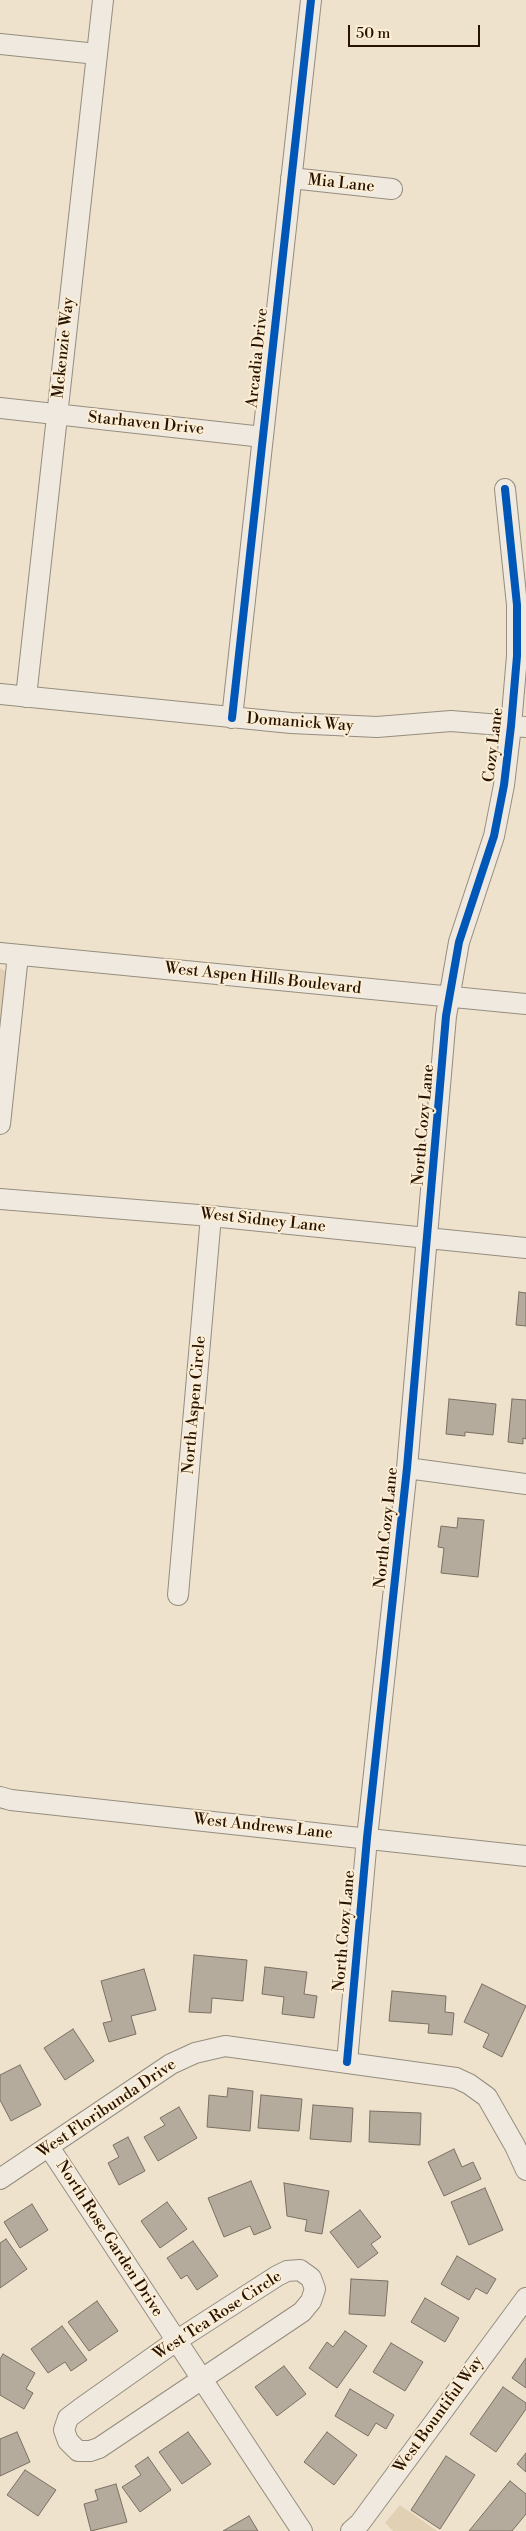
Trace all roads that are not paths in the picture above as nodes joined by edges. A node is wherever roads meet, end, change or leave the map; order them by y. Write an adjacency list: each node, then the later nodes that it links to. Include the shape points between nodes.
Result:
1 (102, 0): 4 (street, Mckenzie Way)
2 (311, 0): 5 (street, Arcadia Drive)
3 (0, 44): 4 (street)
4 (97, 54): 8 (street, Mckenzie Way)
5 (291, 178): 6 (street, Mia Lane); 9 (street, Arcadia Drive)
6 (392, 189)
7 (0, 408): 8 (street, Starhaven Drive)
8 (57, 415): 9 (street, Starhaven Drive); 12 (street, Mckenzie Way)
9 (263, 437): 13 (street, Arcadia Drive)
10 (505, 489): 14 (street, Cozy Lane, via 517,605)
11 (0, 694): 12 (street, Domanick Way)
12 (26, 697): 13 (street, Domanick Way)
13 (232, 718): 14 (street, Domanick Way, via 359,727 444,721)
14 (519, 726): 16 (street, Cozy Lane, via 494,836 459,942)
15 (9, 954): 16 (street, West Aspen Hills Boulevard); 18 (street)
16 (449, 997): 17 (street, West Aspen Hills Boulevard); 21 (street, North Cozy Lane)
17 (526, 1004)
18 (0, 1124)
19 (0, 1199): 20 (street, West Sidney Lane)
20 (211, 1216): 21 (street, West Sidney Lane); 25 (street, North Aspen Circle)
21 (429, 1238): 22 (street, West Sidney Lane); 23 (street, North Cozy Lane)
22 (526, 1248)
23 (407, 1468): 24 (street); 27 (street, North Cozy Lane)
24 (526, 1484)
25 (178, 1595)
26 (0, 1797): 27 (street, West Andrews Lane)
27 (367, 1838): 28 (street, West Andrews Lane); 29 (street, North Cozy Lane)
28 (526, 1856)
29 (347, 2062): 30 (street, West Floribunda Drive, via 226,2046 195,2053 171,2064); 31 (street, West Floribunda Drive, via 442,2075 469,2084 487,2097)
30 (49, 2147): 32 (street, West Floribunda Drive); 34 (street, North Rose Garden Drive)
31 (526, 2170)
32 (0, 2179)
33 (526, 2298): 37 (street, West Bountiful Way)
34 (176, 2340): 35 (street, North Rose Garden Drive); 35 (street, West Tea Rose Circle, via 287,2271 300,2270 311,2278 315,2289 302,2312); 35 (street, West Tea Rose Circle, via 68,2418 64,2430 68,2441 78,2451 99,2448)
35 (202, 2379): 36 (street, North Rose Garden Drive)
36 (302, 2531)
37 (351, 2531)

